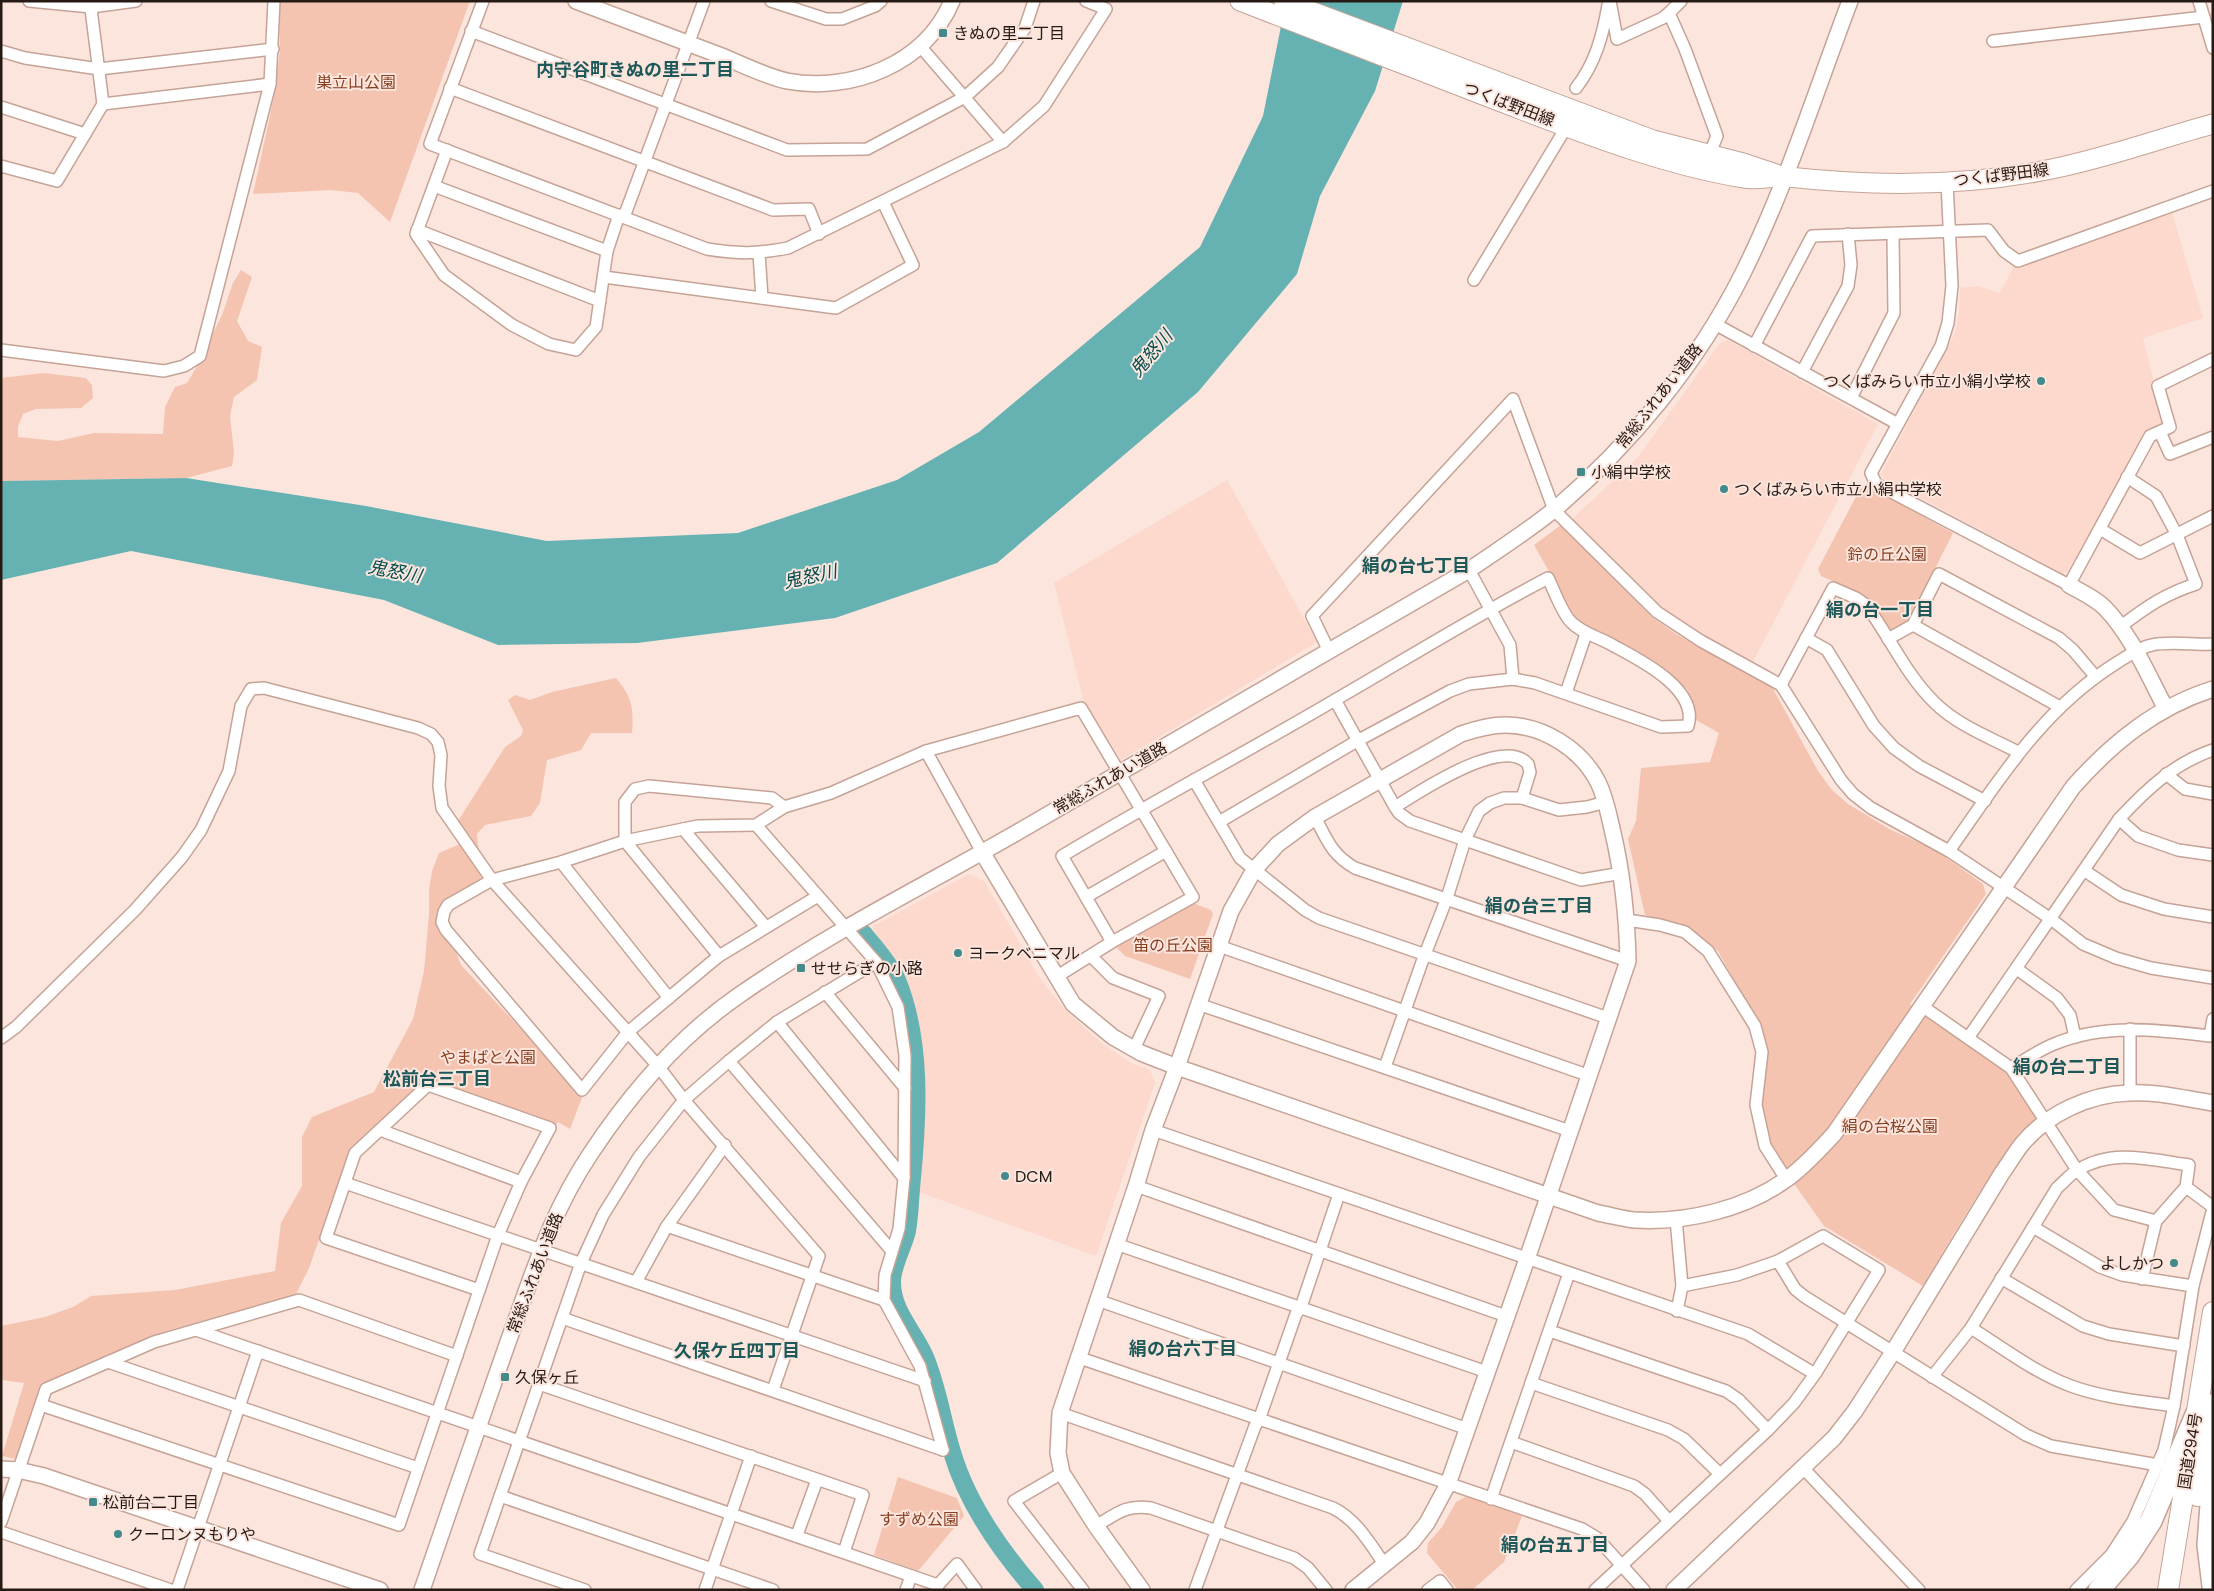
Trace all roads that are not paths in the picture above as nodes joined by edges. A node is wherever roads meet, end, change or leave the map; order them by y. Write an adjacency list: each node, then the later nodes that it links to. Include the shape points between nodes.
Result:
1 (29, 1): 18 (street)
2 (136, 1): 18 (street)
3 (274, 1): 26 (street)
4 (483, 1): 21 (street)
5 (576, 1): 23 (street)
6 (704, 1): 23 (street)
7 (771, 1): 8 (street, via 826,19 842,19)
8 (881, 1)
9 (952, 1): 25 (street, via 938,26)
10 (1034, 1): 32 (street, via 1024,28 998,67)
11 (1086, 1): 39 (street, via 1106,9 1044,106)
12 (1240, 1): 36 (main road, つくば野田線)
13 (1284, 1): 36 (main road, つくば野田線)
14 (1610, 1): 19 (street, via 1617,39); 31 (street, via 1597,51)
15 (1682, 1): 19 (street)
16 (1850, 1): 44 (street, 常総ふれあい道路)
17 (2199, 1): 20 (street)
18 (91, 4): 28 (street)
19 (1669, 13): 41 (street, via 1716,136)
20 (2204, 17): 22 (street); 24 (street)
21 (472, 31): 30 (street); 34 (street)
22 (1994, 41)
23 (688, 44): 25 (street, via 785,80 805,83 854,80 879,72); 34 (street)
24 (2212, 45)
25 (920, 46): 32 (street)
26 (273, 49): 28 (street); 29 (street)
27 (1, 51): 28 (street, via 25,58)
28 (99, 69): 33 (street)
29 (270, 84): 33 (street); 63 (street, via 200,356 184,366 164,371)
30 (450, 88): 40 (street, via 430,144); 42 (street)
31 (1576, 88)
32 (965, 97): 34 (street, via 867,149 787,150); 39 (street)
33 (103, 104): 38 (street)
34 (666, 105): 42 (street)
35 (1, 107): 38 (street)
36 (1560, 118): 41 (main road, つくば野田線); 44 (main road, つくば野田線, via 1654,157 1746,179); 58 (street)
37 (2213, 124): 45 (main road, つくば野田線, via 2062,167)
38 (85, 134): 43 (street, via 56,181)
39 (1003, 142): 48 (street)
40 (447, 150): 46 (street); 49 (street)
41 (1709, 156): 44 (main road, つくば野田線, via 1752,165)
42 (645, 160): 49 (street); 52 (street, via 773,210 809,209)
43 (1, 166)
44 (1784, 177): 45 (main road, つくば野田線, via 1867,184); 61 (street, 常総ふれあい道路, via 1743,274)
45 (1947, 182): 51 (street)
46 (434, 186): 50 (street); 55 (street)
47 (2213, 191): 51 (street, via 2018,261 2004,251 1988,230)
48 (883, 202): 52 (street); 59 (street, via 913,266 836,308)
49 (622, 216): 55 (street); 56 (street, via 707,249 737,254)
50 (417, 230): 60 (street); 60 (street, via 416,234 444,275 512,325 549,344 576,350 596,327)
51 (1950, 231): 54 (street); 67 (street, via 1952,286 1948,323 1941,346)
52 (819, 234): 56 (street, via 788,248)
53 (1848, 234): 54 (street); 62 (street, via 1812,236); 65 (street, via 1851,265 1848,286)
54 (1893, 234): 66 (street, via 1894,312)
55 (608, 251): 57 (street)
56 (759, 253): 59 (street)
57 (604, 276): 59 (street); 60 (street)
58 (1474, 280)
59 (762, 298)
60 (600, 301)
61 (1715, 324): 62 (street); 71 (street, 常総ふれあい道路, via 1681,374 1635,431)
62 (1754, 346): 65 (street)
63 (1, 350)
64 (2213, 360): 68 (street, via 2158,386 2170,427)
65 (1802, 372): 66 (street)
66 (1851, 398): 67 (street)
67 (1898, 424): 76 (street, via 1872,472 1876,484)
68 (2160, 432): 69 (street, via 2170,454); 70 (street, via 2150,436)
69 (2213, 437)
70 (2127, 477): 73 (street); 74 (street, via 2156,496)
71 (1554, 510): 75 (street, 常総ふれあい道路); 84 (street, via 1513,399 1312,616); 88 (street, via 1657,612 1701,642)
72 (2213, 516): 74 (street)
73 (2100, 529): 74 (street, via 2140,553); 76 (street)
74 (2177, 535): 79 (street, via 2196,584 2147,606)
75 (1469, 570): 77 (street); 84 (street, 常総ふれあい道路)
76 (2069, 585): 79 (street, via 2104,608)
77 (1491, 608): 80 (street, via 1548,578 1569,621); 87 (street, via 1510,645); 91 (street)
78 (1913, 624): 82 (street); 86 (street, via 1939,574 2059,638); 92 (street)
79 (2120, 627): 85 (street)
80 (1586, 634): 90 (street); 90 (street, via 1612,645 1670,680 1683,694 1690,718 1688,726 1661,727)
81 (1806, 638): 82 (street, via 1834,588 1866,605); 88 (street); 104 (street, via 1827,650 1874,726 1894,748 1919,766)
82 (1888, 639): 97 (street, via 1919,686 1936,704 1958,720)
83 (2213, 644): 85 (street, via 2152,644)
84 (1329, 651): 98 (street, 常総ふれあい道路)
85 (2136, 652): 86 (street); 93 (street)
86 (2096, 676): 92 (street)
87 (1513, 679): 90 (street); 94 (street, via 1469,684 1450,690)
88 (1781, 685): 117 (street, via 1841,780 1854,794 1871,808)
89 (2213, 689): 93 (street)
90 (1566, 693)
91 (1335, 700): 94 (street); 100 (street)
92 (2060, 707): 97 (street)
93 (2166, 708): 125 (street, via 2099,758 2073,787)
94 (1357, 741): 101 (street); 111 (street)
95 (2213, 750): 99 (street, via 2191,758)
96 (926, 751): 98 (street, via 1081,708); 106 (street, via 831,792); 118 (street)
97 (2018, 752): 104 (street)
98 (1119, 773): 108 (street); 118 (street, 常総ふれあい道路)
99 (2166, 774): 102 (street, via 2185,789); 110 (street)
100 (1194, 780): 108 (street); 111 (street)
101 (1379, 781): 105 (street, via 1461,734 1482,727 1506,725 1531,728 1552,736 1571,749 1598,782); 107 (street); 109 (street)
102 (2213, 794)
103 (1522, 798): 105 (street, via 1558,810); 107 (street, via 1530,772 1528,764 1519,758 1499,757 1467,765); 114 (street, via 1504,798 1479,811)
104 (1985, 801): 117 (street)
105 (1606, 802): 123 (street)
106 (784, 807): 112 (street); 115 (street, via 772,798 649,786 635,789 625,802)
107 (1395, 807): 114 (street, via 1410,821)
108 (1141, 808): 116 (street); 127 (street, via 1062,856)
109 (1315, 817): 121 (street, via 1278,844); 128 (street, via 1332,850 1343,861 1355,868)
110 (2119, 819): 119 (street, via 2138,836 2178,850); 122 (street)
111 (1219, 822): 121 (street, via 1240,858)
112 (756, 825): 113 (street); 126 (street)
113 (683, 829): 115 (street); 132 (street)
114 (1466, 840): 123 (street, via 1581,880); 128 (street)
115 (625, 841): 120 (street); 137 (street)
116 (1166, 851): 127 (street); 134 (street, via 1193,897)
117 (1949, 851): 125 (street)
118 (982, 852): 133 (street, 常総ふれあい道路); 142 (street)
119 (2213, 855)
120 (561, 862): 124 (street); 145 (street)
121 (1254, 870): 135 (street, via 1231,911); 136 (street, via 1319,918)
122 (2084, 871): 129 (street, via 2121,895 2164,909); 131 (street)
123 (1622, 873): 130 (street)
124 (492, 880): 153 (street); 153 (street, via 448,905 442,922 582,1090); 155 (street, via 442,808 439,786 441,755 438,742 431,734 414,726 254,688 240,706 229,771 201,830 182,857 136,910)
125 (2003, 888): 131 (street); 147 (street)
126 (818, 896): 132 (street); 133 (street)
127 (1086, 897): 134 (street)
128 (1447, 898): 136 (street); 139 (street)
129 (2213, 917)
130 (1627, 920): 139 (street); 175 (street, via 1685,932 1708,951 1756,1026 1762,1052 1756,1105 1765,1146)
131 (2051, 920): 141 (street); 143 (street, via 2083,944 2116,958 2151,968)
132 (766, 927): 137 (street)
133 (846, 928): 140 (street); 159 (street, 常総ふれあい道路, via 736,997)
134 (1112, 942): 138 (street)
135 (1219, 946): 146 (street); 148 (street)
136 (1426, 954): 148 (street); 149 (street)
137 (719, 956): 145 (street)
138 (1090, 956): 142 (street); 157 (street, via 1114,978 1159,996)
139 (1628, 961): 149 (street)
140 (876, 962): 144 (street); 164 (street, via 898,1007 905,1055)
141 (2016, 969): 154 (street, via 2057,998 2070,1015); 156 (street)
142 (1056, 977): 157 (street, via 1073,1004 1113,1037)
143 (2213, 978)
144 (825, 992): 151 (street); 164 (street)
145 (669, 998): 153 (street)
146 (1198, 1004): 160 (street); 161 (street)
147 (1922, 1006): 156 (street); 175 (street, via 1834,1134)
148 (1404, 1010): 160 (street); 163 (street)
149 (1608, 1018): 163 (street)
150 (2213, 1020): 152 (street, via 2210,1036)
151 (777, 1022): 158 (street); 174 (street)
152 (2130, 1029): 154 (street); 165 (street)
153 (628, 1032): 159 (street)
154 (2075, 1037): 162 (street, via 2054,1044)
155 (1, 1038)
156 (1968, 1038): 162 (street)
157 (1134, 1049): 161 (street)
158 (729, 1062): 166 (street); 190 (street)
159 (658, 1066): 166 (street); 189 (street, 常総ふれあい道路, via 589,1155 554,1217)
160 (1385, 1066): 171 (street)
161 (1177, 1068): 170 (street); 181 (street)
162 (2011, 1068): 168 (street)
163 (1590, 1076): 171 (street)
164 (905, 1088): 174 (street)
165 (2130, 1092): 167 (street); 168 (street, via 2096,1098)
166 (684, 1100): 172 (street); 194 (street, via 634,1165 603,1215)
167 (2213, 1103)
168 (2045, 1122): 173 (street); 217 (street, via 2022,1144 2002,1173)
169 (380, 1130): 176 (street); 176 (street, via 428,1085 550,1128); 177 (street, via 355,1153)
170 (1153, 1130): 178 (street); 180 (street)
171 (1570, 1131): 181 (street)
172 (725, 1145): 185 (street); 196 (street, via 820,1256)
173 (2077, 1170): 179 (street, via 2098,1161 2125,1156 2189,1166); 184 (street, via 2114,1210); 186 (street, via 2057,1188)
174 (904, 1178): 190 (street, via 899,1229)
175 (1786, 1179): 183 (street, via 1751,1199 1710,1213)
176 (522, 1182): 187 (street)
177 (345, 1183): 187 (street); 202 (street, via 326,1238)
178 (1136, 1186): 188 (street); 191 (street)
179 (2186, 1187): 182 (street); 184 (street)
180 (1339, 1194): 191 (street); 192 (street)
181 (1548, 1195): 183 (street, via 1634,1220); 192 (street)
182 (2213, 1208): 201 (street)
183 (1676, 1219): 200 (street)
184 (2156, 1221): 198 (street)
185 (667, 1226): 196 (street); 199 (street)
186 (2033, 1226): 197 (street); 198 (street, via 2100,1267)
187 (498, 1235): 189 (street); 202 (street)
188 (1116, 1244): 204 (street); 205 (street)
189 (540, 1250): 194 (street); 236 (street, 常総ふれあい道路)
190 (891, 1250): 203 (street)
191 (1321, 1250): 205 (street); 208 (street)
192 (1527, 1259): 195 (street); 208 (street)
193 (1778, 1261): 200 (street, via 1737,1275); 210 (street, via 1795,1289); 210 (street, via 1823,1236 1879,1270)
194 (581, 1263): 199 (street); 209 (street)
195 (1569, 1274): 206 (street); 213 (street)
196 (813, 1276): 203 (street); 214 (street)
197 (2001, 1278): 211 (street); 215 (street, via 2084,1326 2109,1334)
198 (2142, 1279): 201 (street)
199 (636, 1282): 214 (street)
200 (1682, 1286): 206 (street)
201 (2194, 1286): 215 (street)
202 (479, 1290): 218 (street)
203 (884, 1300): 225 (street, via 920,1366)
204 (1097, 1300): 219 (street); 221 (street)
205 (1301, 1307): 221 (street); 222 (street)
206 (1678, 1310): 223 (street, via 1748,1334)
207 (2213, 1312): 232 (highway, 国道294号)
208 (1506, 1316): 222 (street)
209 (562, 1318): 227 (street); 228 (street)
210 (1846, 1324): 217 (street); 223 (street)
211 (1971, 1328): 224 (street); 230 (street, via 2046,1375 2072,1386)
212 (196, 1330): 216 (street); 218 (street, via 299,1300); 220 (street, via 154,1342)
213 (1550, 1331): 226 (street); 238 (street, via 1726,1392 1739,1400)
214 (793, 1336): 225 (street); 228 (street)
215 (2184, 1346): 230 (street)
216 (258, 1351): 231 (street); 233 (street)
217 (1893, 1352): 224 (street); 246 (street, via 1855,1411)
218 (457, 1356): 233 (street)
219 (1077, 1357): 234 (street); 235 (street)
220 (108, 1362): 229 (street, via 46,1389); 231 (street)
221 (1280, 1363): 235 (street); 237 (street)
222 (1487, 1372): 237 (street)
223 (1815, 1374): 238 (street, via 1794,1403)
224 (1932, 1377): 243 (street, via 2026,1436 2051,1446)
225 (924, 1381): 228 (street, via 943,1450)
226 (1531, 1383): 240 (street); 249 (street, via 1668,1430 1684,1439)
227 (539, 1384): 239 (street); 241 (street)
228 (773, 1390)
229 (41, 1405): 242 (street); 247 (street)
230 (2174, 1406): 243 (street)
231 (239, 1407): 242 (street); 244 (street)
232 (2204, 1410): 292 (highway, via 2151,1521 2129,1555); 293 (highway, 国道294号); 294 (highway, 国道294号)
233 (438, 1412): 236 (street); 244 (street)
234 (1060, 1413): 248 (street, via 1058,1453); 250 (street)
235 (1259, 1420): 250 (street); 253 (street)
236 (478, 1426): 239 (street); 275 (street, 常総ふれあい道路)
237 (1468, 1429): 253 (street)
238 (1768, 1430): 249 (street)
239 (519, 1440): 254 (street); 256 (street)
240 (1511, 1442): 255 (street); 257 (street, via 1634,1486)
241 (751, 1456): 252 (street); 256 (street)
242 (219, 1464): 244 (street, via 399,1526); 260 (street)
243 (2158, 1464): 291 (street, via 2133,1521 2111,1555)
244 (418, 1468)
245 (1, 1469): 247 (street)
246 (1804, 1469): 289 (street); 290 (street)
247 (18, 1470): 258 (street); 260 (street)
248 (1062, 1473): 259 (street); 281 (street, via 1014,1501)
249 (1720, 1474): 257 (street)
250 (1238, 1475): 262 (street); 265 (street, via 1344,1514)
251 (2213, 1478): 269 (highway, via 2208,1545)
252 (818, 1480): 263 (street); 264 (street, via 863,1495)
253 (1448, 1484): 255 (street); 265 (street, via 1427,1523 1412,1542)
254 (500, 1496): 267 (street); 276 (street, via 480,1554)
255 (1491, 1499): 266 (street, via 1582,1529 1597,1538)
256 (732, 1512): 263 (street); 267 (street)
257 (1669, 1521): 266 (street)
258 (1, 1522)
259 (1096, 1526): 262 (street, via 1126,1508 1137,1506); 282 (street)
260 (198, 1528): 273 (street); 274 (street)
261 (1, 1532): 272 (street)
262 (1217, 1532): 271 (street); 283 (street, via 1294,1558 1308,1568)
263 (797, 1535): 264 (street)
264 (844, 1552): 268 (street)
265 (1385, 1565): 284 (street)
266 (1621, 1565): 287 (street); 288 (street)
267 (712, 1569): 277 (street); 278 (street)
268 (911, 1576): 270 (street); 279 (street)
269 (2213, 1586)
270 (938, 1587): 280 (street, via 957,1564)
271 (1198, 1589)
272 (171, 1590)
273 (177, 1590)
274 (380, 1590)
275 (422, 1590)
276 (585, 1590)
277 (705, 1590)
278 (773, 1590)
279 (906, 1590)
280 (976, 1590)
281 (1083, 1590)
282 (1142, 1590)
283 (1326, 1590)
284 (1353, 1590)
285 (1428, 1590): 286 (street, via 1440,1581)
286 (1447, 1590)
287 (1596, 1590)
288 (1644, 1590)
289 (1674, 1590)
290 (1919, 1590)
291 (2076, 1590)
292 (2100, 1590)
293 (2168, 1590)
294 (2182, 1590)

